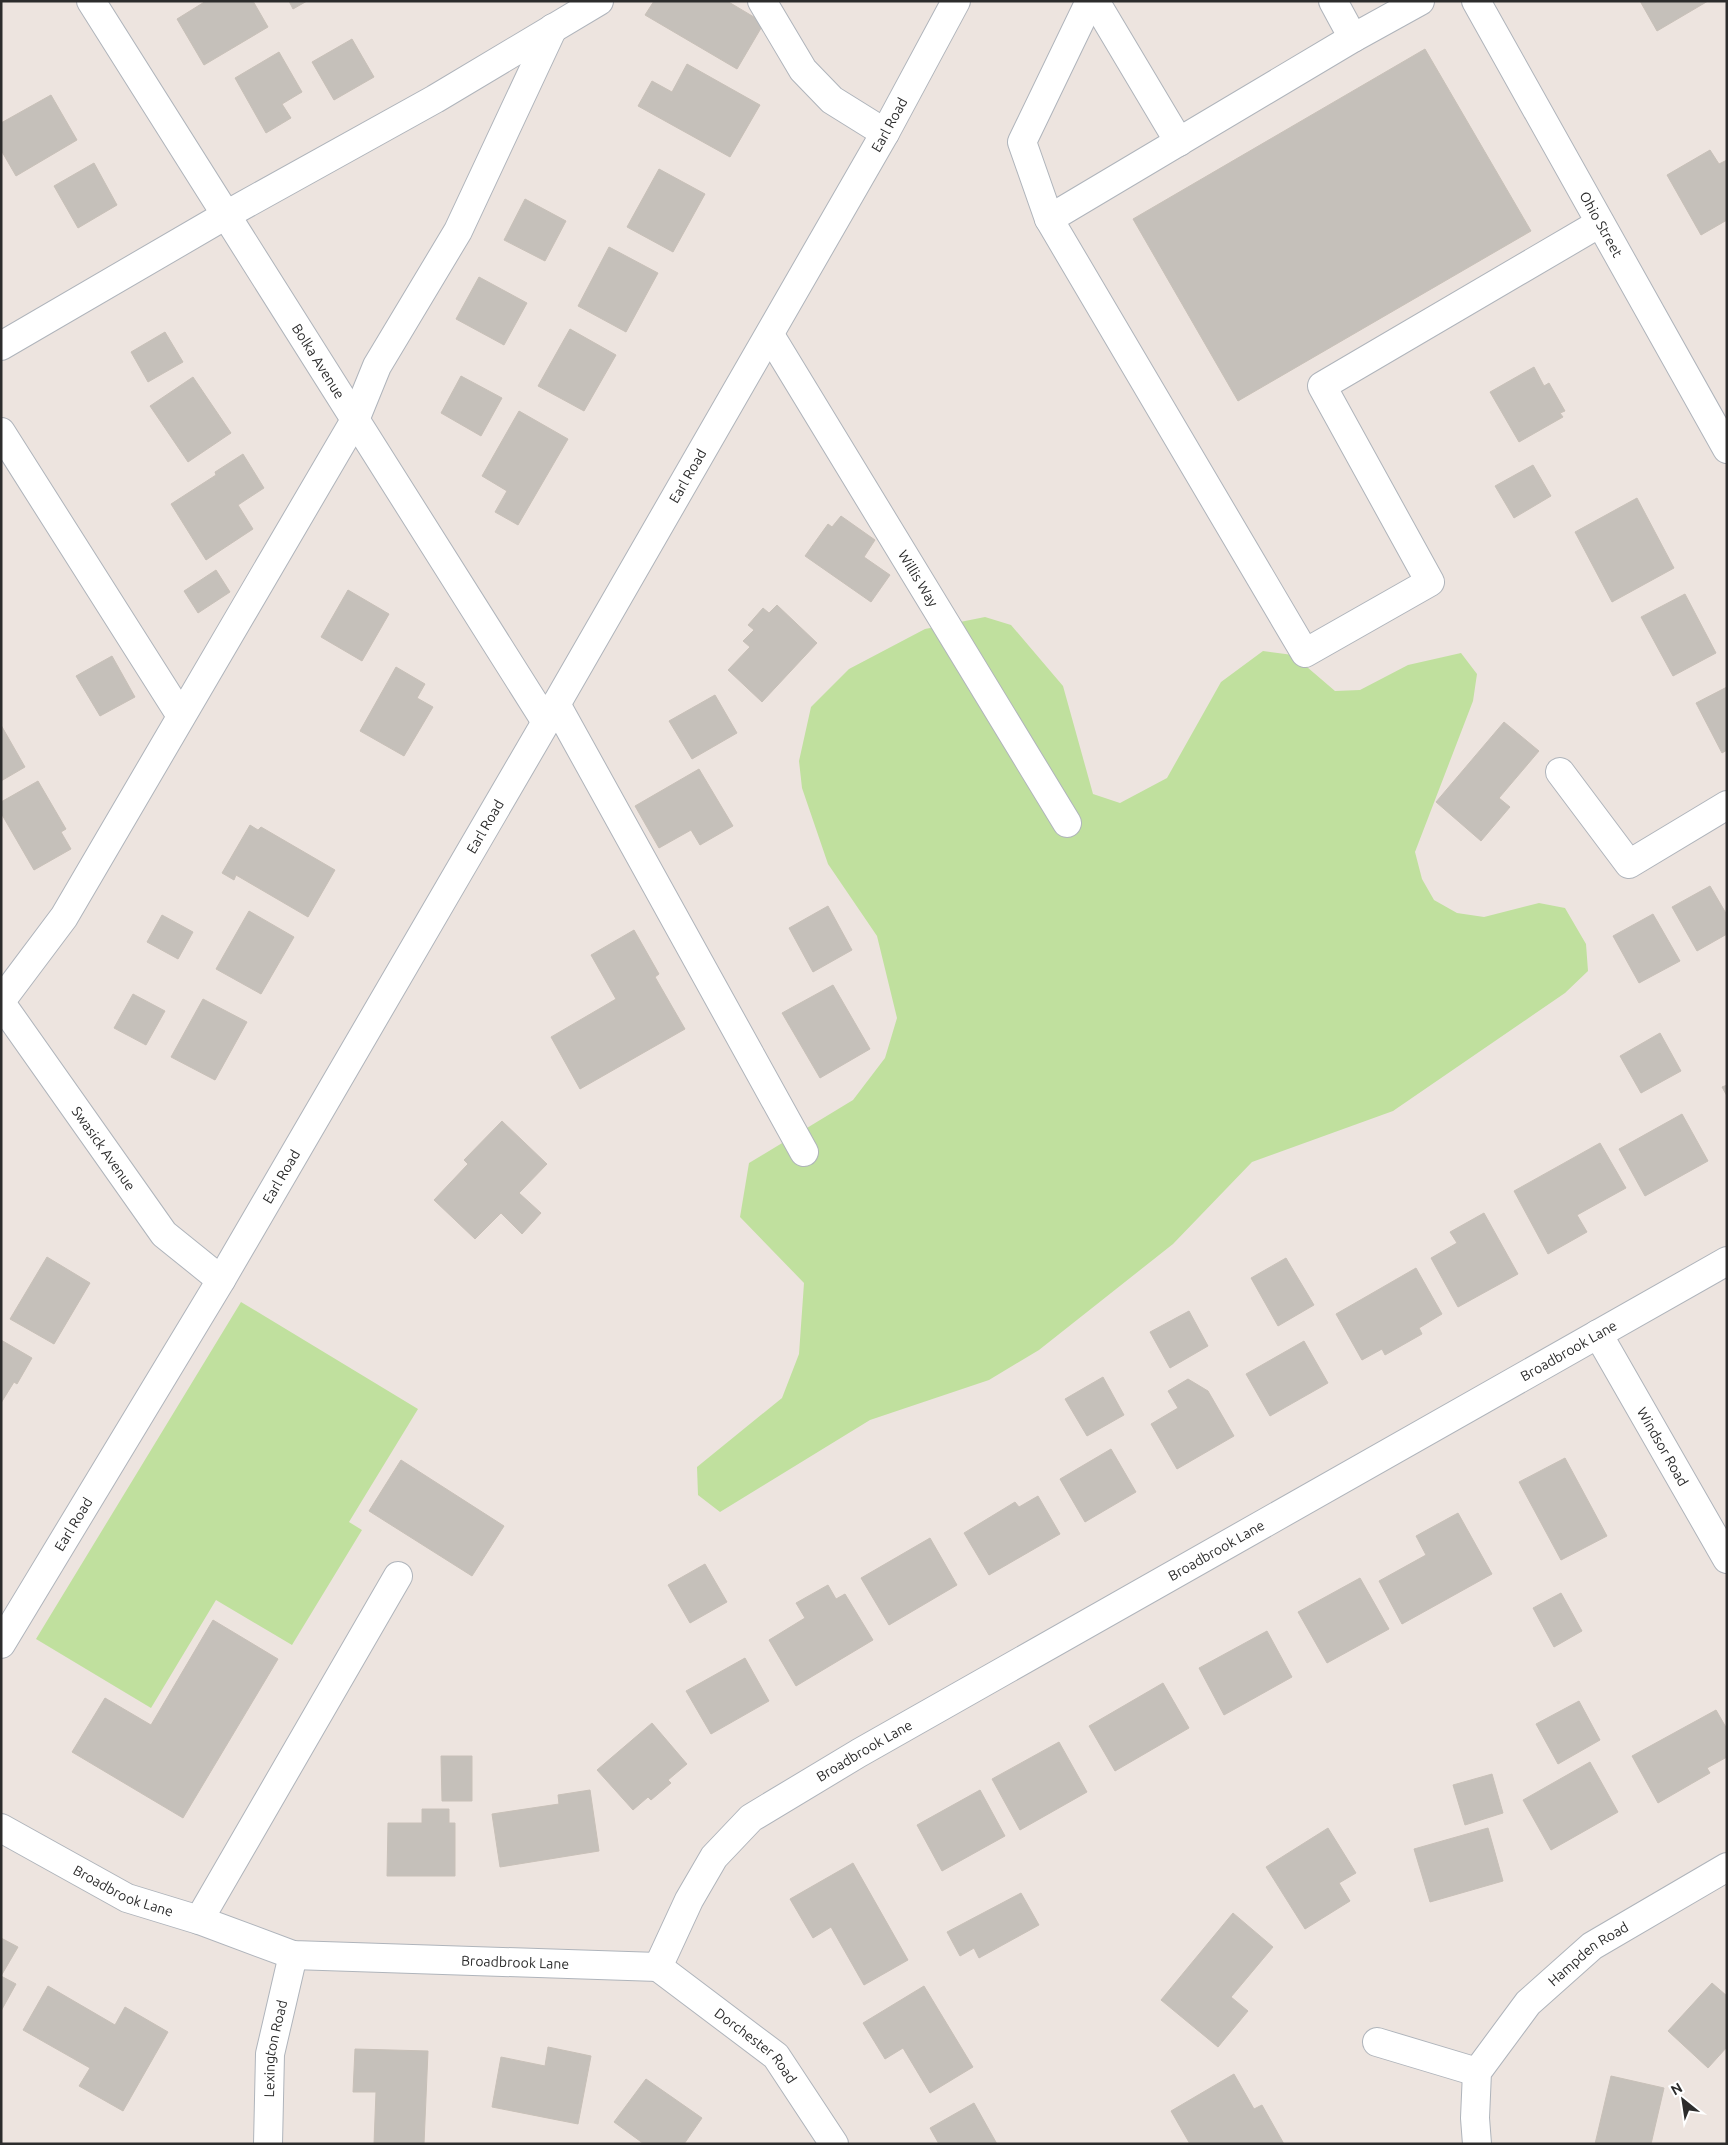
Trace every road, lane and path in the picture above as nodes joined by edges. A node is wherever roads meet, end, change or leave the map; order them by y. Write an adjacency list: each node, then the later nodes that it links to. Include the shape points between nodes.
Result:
1 (91, 1): 14 (street, Bolka Avenue)
2 (599, 1): 10 (street)
3 (762, 1): 12 (street, via 803,70 832,100)
4 (956, 1): 12 (street, Earl Road)
5 (1090, 1): 15 (street, via 1022,142)
6 (1096, 1): 13 (street)
7 (1333, 1): 11 (street)
8 (1420, 1): 11 (street)
9 (1476, 1): 16 (street, Ohio Street)
10 (553, 28): 14 (street); 19 (street, via 458,232 377,366)
11 (1353, 38): 13 (street)
12 (885, 133): 17 (street, Earl Road)
13 (1179, 142): 15 (street)
14 (226, 215): 18 (street); 19 (street, Bolka Avenue)
15 (1049, 219): 16 (street, via 1305,653 1430,582 1322,386)
16 (1600, 223): 21 (street, Ohio Street)
17 (770, 334): 22 (street, Earl Road); 26 (street, Willis Way)
18 (1, 346)
19 (355, 420): 22 (street, Bolka Avenue); 23 (street)
20 (1, 432): 23 (street)
21 (1727, 449)
22 (551, 713): 28 (street, Bolka Avenue); 30 (street, Earl Road)
23 (181, 716): 27 (street, via 64,917)
24 (1560, 772): 25 (street, via 1629,864)
25 (1727, 805)
26 (1067, 823)
27 (3, 1010): 30 (street, Swasick Avenue, via 164,1234)
28 (804, 1152)
29 (1727, 1261): 31 (street, Broadbrook Lane)
30 (221, 1280): 34 (street, Earl Road)
31 (1598, 1334): 32 (street, Windsor Road); 39 (street, Broadbrook Lane, via 859,1753 751,1818 714,1857 689,1900)
32 (1727, 1559)
33 (398, 1576): 37 (street)
34 (1, 1644)
35 (1, 1828): 37 (street, Broadbrook Lane, via 127,1898)
36 (1727, 1867): 41 (street, Hampden Road, via 1592,1946 1528,2003)
37 (199, 1920): 38 (street, Broadbrook Lane)
38 (292, 1955): 39 (street, Broadbrook Lane); 42 (street, Lexington Road, via 270,2054)
39 (658, 1967): 43 (street, Dorchester Road, via 776,2056)
40 (1376, 2042): 41 (street)
41 (1477, 2072): 44 (street)
42 (268, 2144)
43 (834, 2144)
44 (1478, 2144)

